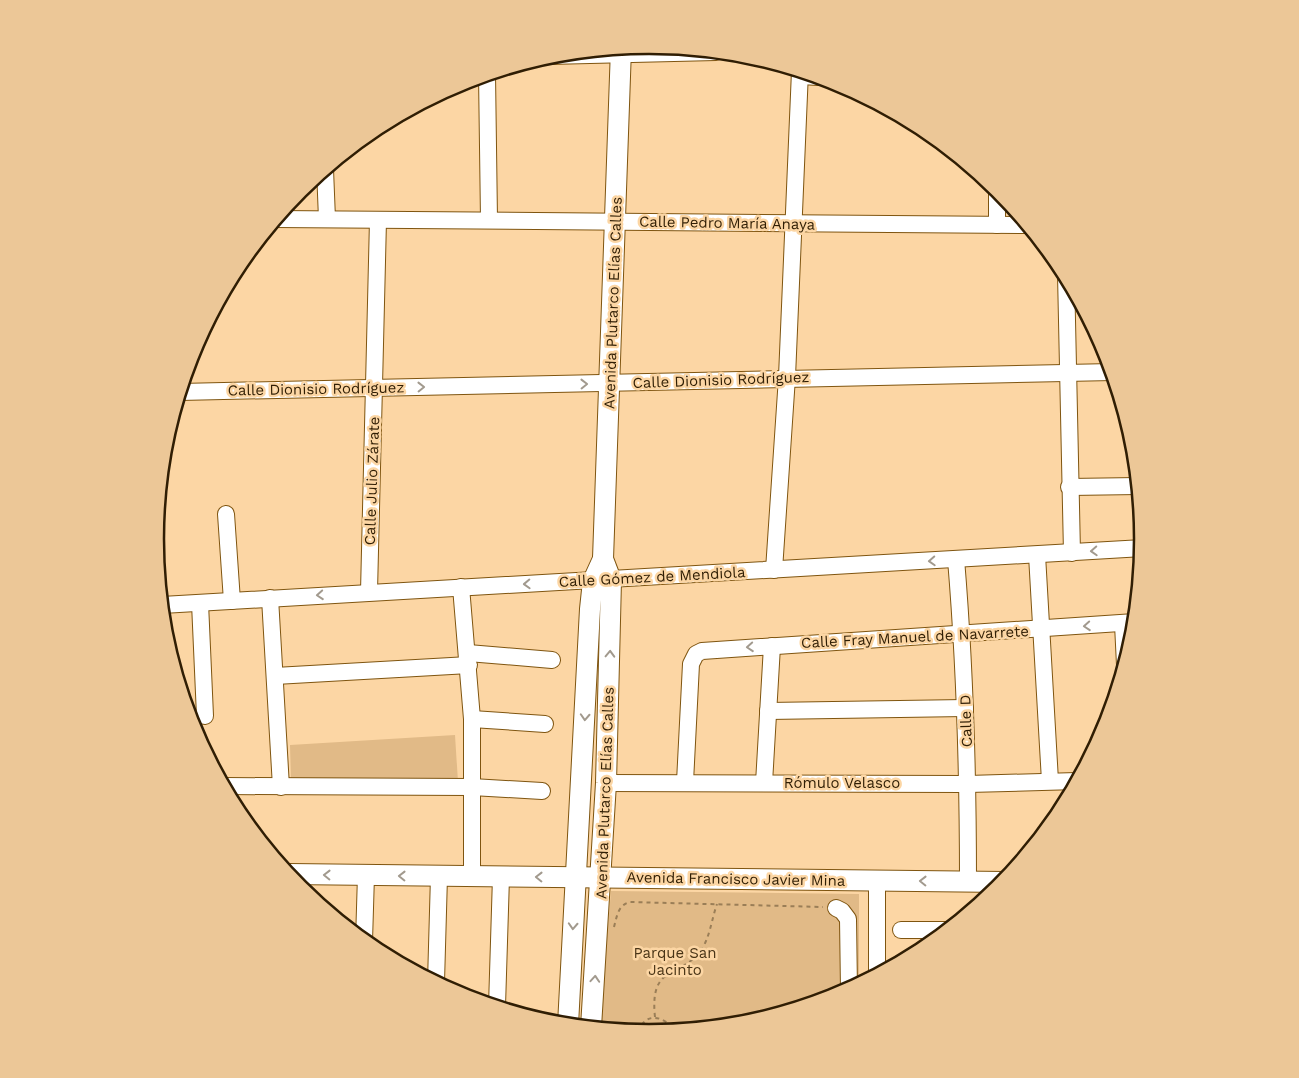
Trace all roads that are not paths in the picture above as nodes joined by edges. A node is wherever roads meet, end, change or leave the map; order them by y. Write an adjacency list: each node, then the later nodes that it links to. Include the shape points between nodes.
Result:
1 (621, 55): 10 (main road, Avenida Plutarco Elías Calles)
2 (800, 78): 11 (street)
3 (487, 83): 9 (street)
4 (326, 178): 7 (street)
5 (997, 200): 12 (street)
6 (285, 219): 7 (street, Calle Pedro María Anaya)
7 (327, 219): 8 (street, Calle Pedro María Anaya)
8 (378, 220): 9 (street, Calle Pedro María Anaya); 19 (street, Calle Julio Zárate)
9 (489, 220): 10 (street, Calle Pedro María Anaya)
10 (616, 222): 11 (street, Calle Pedro María Anaya); 18 (main road, Avenida Plutarco Elías Calles)
11 (793, 223): 12 (street, Calle Pedro María Anaya); 17 (street)
12 (997, 225): 13 (street, Calle Pedro María Anaya)
13 (1019, 226)
14 (1066, 290): 16 (street)
15 (1105, 372): 16 (street, Calle Dionisio Rodríguez)
16 (1067, 374): 17 (street, Calle Dionisio Rodríguez); 22 (street)
17 (787, 377): 18 (street, Calle Dionisio Rodríguez); 28 (street)
18 (610, 383): 19 (street, Calle Dionisio Rodríguez, one-way to 18); 29 (main road, Avenida Plutarco Elías Calles)
19 (375, 387): 20 (street, Calle Dionisio Rodríguez); 31 (street, Calle Julio Zárate)
20 (187, 392)
21 (1132, 486): 22 (street)
22 (1070, 487): 25 (street)
23 (226, 514): 33 (street)
24 (1135, 549): 25 (street, Calle Gómez de Mendiola, one-way to 25)
25 (1072, 553): 26 (street, Calle Gómez de Mendiola)
26 (1037, 555): 27 (street, Calle Gómez de Mendiola); 37 (street)
27 (956, 560): 28 (street, Calle Gómez de Mendiola, one-way to 28); 38 (street, Calle D)
28 (774, 570): 29 (street, Calle Gómez de Mendiola)
29 (602, 581): 30 (street, Calle Gómez de Mendiola, one-way to 30); 52 (main road, Avenida Plutarco Elías Calles, one-way to 29); 63 (main road, Avenida Plutarco Elías Calles, one-way to 63)
30 (461, 587): 31 (street, Calle Gómez de Mendiola); 40 (street)
31 (369, 592): 32 (street, Calle Gómez de Mendiola, one-way to 32)
32 (270, 598): 33 (street, Calle Gómez de Mendiola); 42 (street)
33 (232, 601): 34 (street, Calle Gómez de Mendiola)
34 (200, 603): 35 (street, Calle Gómez de Mendiola); 45 (street)
35 (168, 605)
36 (1127, 623): 37 (street, Calle Fray Manuel de Navarrete, one-way to 37)
37 (1042, 630): 38 (street, Calle Fray Manuel de Navarrete); 48 (street)
38 (962, 634): 39 (street, Calle Fray Manuel de Navarrete); 43 (street, Calle D)
39 (772, 646): 44 (street); 50 (street, Calle Fray Manuel de Navarrete, one-way to 50, via 708,650 696,654 691,664)
40 (468, 659): 41 (street); 42 (street); 46 (street)
41 (552, 660)
42 (275, 676): 55 (street)
43 (965, 708): 44 (street); 53 (street, Calle D)
44 (768, 711): 51 (street)
45 (205, 716)
46 (472, 719): 47 (street); 56 (street)
47 (545, 724)
48 (1050, 780): 49 (street, Rómulo Velasco); 53 (street, Rómulo Velasco)
49 (1071, 781)
50 (685, 782): 51 (street, Rómulo Velasco); 52 (street, Rómulo Velasco)
51 (764, 782): 53 (street, Rómulo Velasco)
52 (606, 783): 64 (main road, Avenida Plutarco Elías Calles)
53 (968, 784): 66 (street, Calle D)
54 (232, 786): 55 (street)
55 (281, 787): 56 (street)
56 (472, 787): 57 (street); 61 (street)
57 (542, 791)
58 (299, 874): 59 (main road, Avenida Francisco Javier Mina, one-way to 58)
59 (366, 875): 60 (main road, Avenida Francisco Javier Mina, one-way to 59); 71 (street)
60 (438, 876): 61 (main road, Avenida Francisco Javier Mina); 75 (street)
61 (472, 876): 62 (main road, Avenida Francisco Javier Mina)
62 (501, 877): 63 (main road, Avenida Francisco Javier Mina, one-way to 62); 77 (street)
63 (576, 878): 64 (main road, Avenida Francisco Javier Mina); 78 (main road, Avenida Plutarco Elías Calles, one-way to 78)
64 (602, 878): 65 (main road, Avenida Francisco Javier Mina); 79 (main road, Avenida Plutarco Elías Calles, one-way to 64)
65 (877, 881): 66 (main road, Avenida Francisco Javier Mina, one-way to 65); 72 (street)
66 (968, 882): 67 (main road, Avenida Francisco Javier Mina)
67 (993, 882)
68 (836, 908): 73 (street, via 848,919)
69 (901, 930): 70 (street)
70 (936, 930)
71 (364, 931)
72 (877, 958): 73 (street); 74 (street)
73 (849, 959): 76 (street)
74 (877, 967)
75 (436, 975)
76 (849, 981)
77 (497, 999)
78 (568, 1017)
79 (591, 1021)

